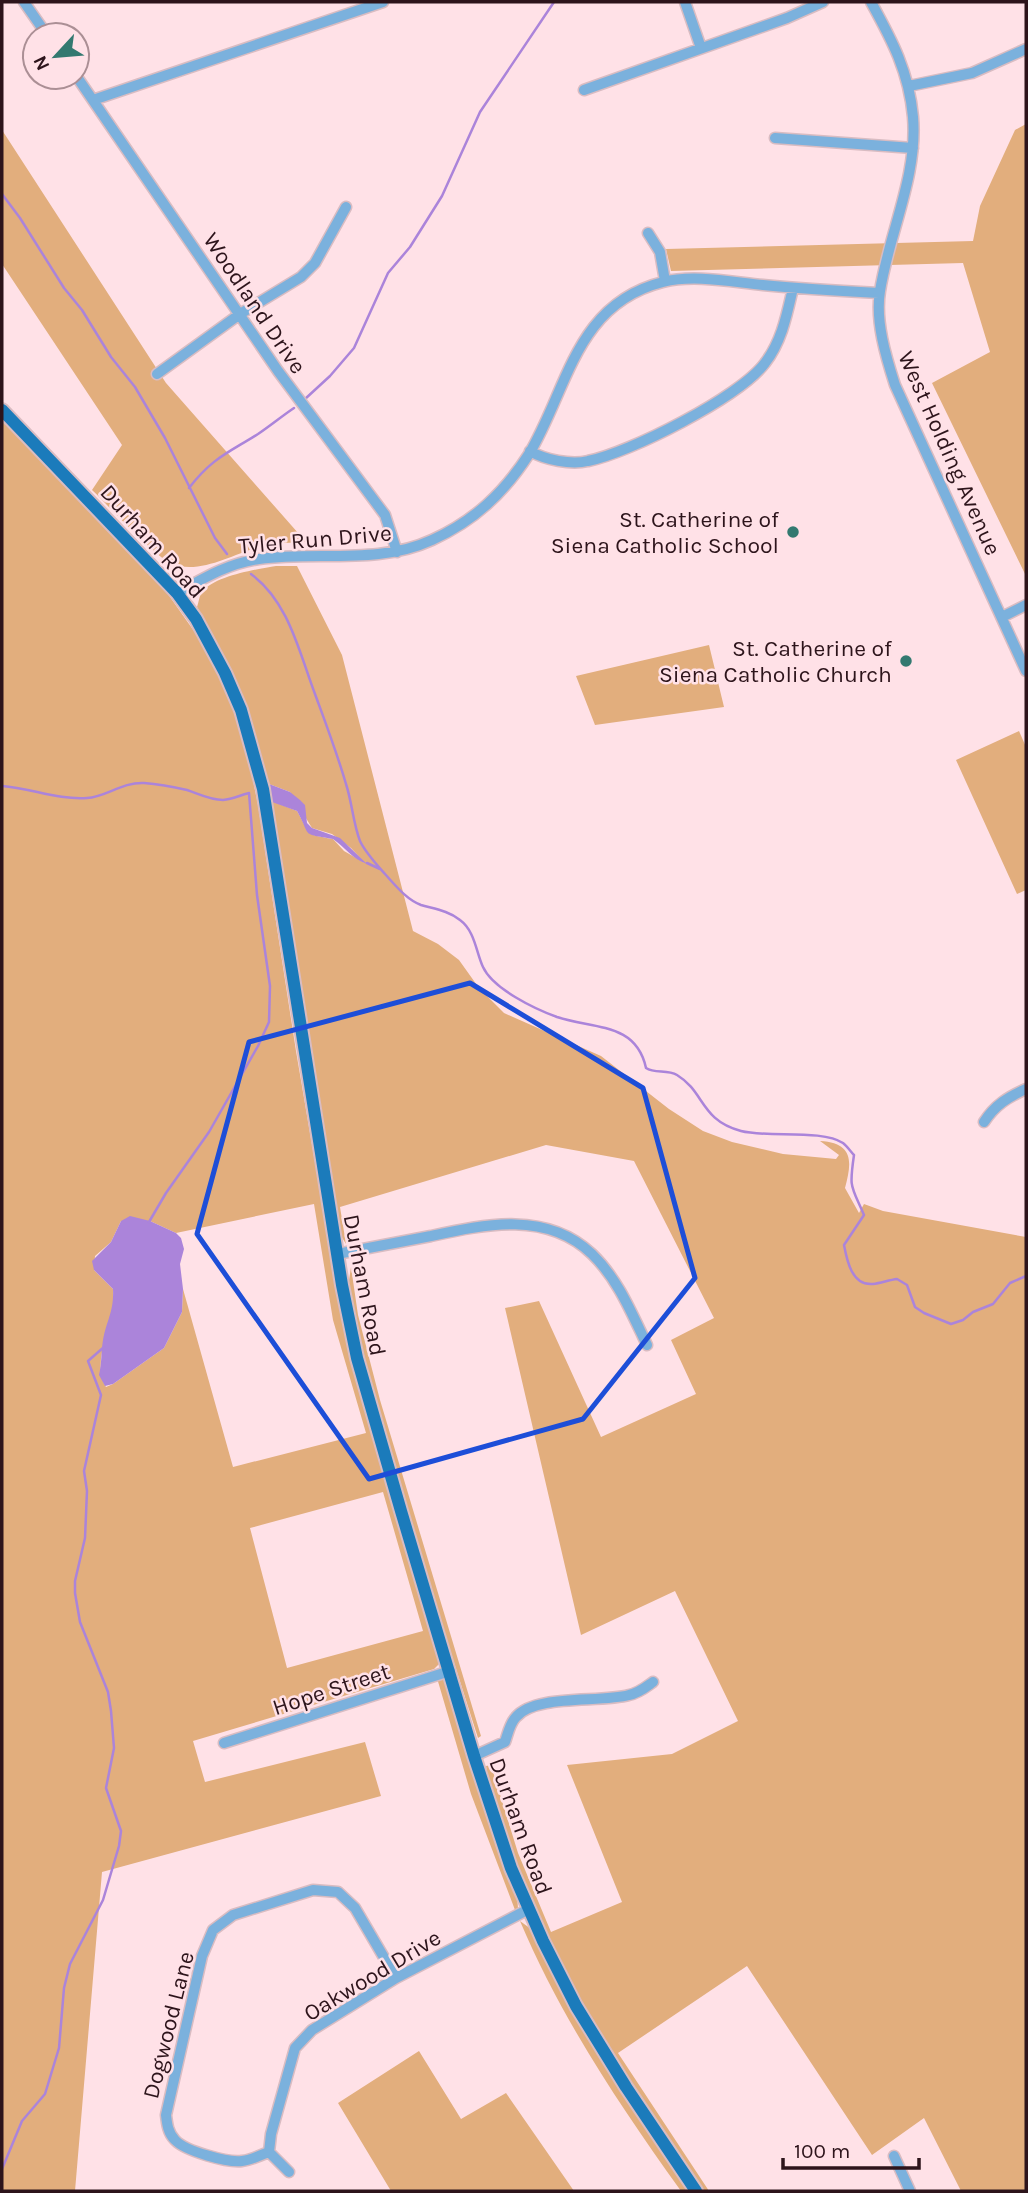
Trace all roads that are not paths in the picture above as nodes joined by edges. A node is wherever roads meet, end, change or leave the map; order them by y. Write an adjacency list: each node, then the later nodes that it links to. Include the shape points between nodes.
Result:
1 (24, 2): 6 (street)
2 (383, 2): 12 (street)
3 (685, 2): 7 (street)
4 (823, 2): 7 (street)
5 (871, 2): 9 (street, West Holding Avenue, via 899,55)
6 (37, 21)
7 (701, 48): 10 (street)
8 (1026, 49): 9 (street, via 972,73)
9 (909, 86): 14 (street, West Holding Avenue)
10 (584, 90)
11 (87, 91): 12 (street, Woodland Drive)
12 (93, 100): 20 (street, Woodland Drive)
13 (775, 138): 14 (street)
14 (913, 148): 19 (street, West Holding Avenue)
15 (346, 207): 20 (street, via 301,277)
16 (648, 233): 17 (street, via 660,252)
17 (665, 281): 18 (street, Tyler Run Drive, via 704,279); 23 (street, Tyler Run Drive, via 638,290 609,311 582,341)
18 (793, 288): 19 (street, Tyler Run Drive); 23 (street, via 777,345 764,365 728,396 613,454 585,462)
19 (879, 293): 27 (street, West Holding Avenue, via 883,348 895,385)
20 (240, 314): 21 (street); 24 (street, Woodland Drive, via 385,515)
21 (157, 374)
22 (2, 410): 25 (main road, Durham Road)
23 (530, 452): 24 (street, Tyler Run Drive, via 493,501 431,541)
24 (397, 552): 25 (street, Tyler Run Drive, via 258,559 225,567)
25 (177, 593): 31 (main road, Durham Road, via 210,642 253,746)
26 (1026, 605): 27 (street)
27 (1002, 617): 28 (street, West Holding Avenue)
28 (1026, 671)
29 (1026, 1089): 30 (street, via 993,1109)
30 (984, 1122)
31 (337, 1254): 32 (street, via 500,1223 545,1227 591,1253 607,1272); 33 (main road, Durham Road, via 357,1357)
32 (647, 1345)
33 (450, 1671): 35 (street, Hope Street); 36 (main road, Durham Road)
34 (653, 1682): 36 (street, via 631,1695 526,1709 514,1719 505,1742)
35 (224, 1743)
36 (474, 1756): 37 (main road, Durham Road)
37 (529, 1909): 38 (street, Oakwood Drive); 42 (main road, Durham Road, via 589,2028)
38 (396, 1978): 39 (street, Oakwood Drive, via 313,2030 295,2048); 39 (street, Dogwood Lane, via 355,1908 338,1892 313,1890 233,1915 213,1930 202,1956 166,2115 167,2129 184,2147 235,2161)
39 (269, 2152): 41 (street)
40 (894, 2156): 43 (street)
41 (289, 2172)
42 (696, 2191)
43 (911, 2191)

